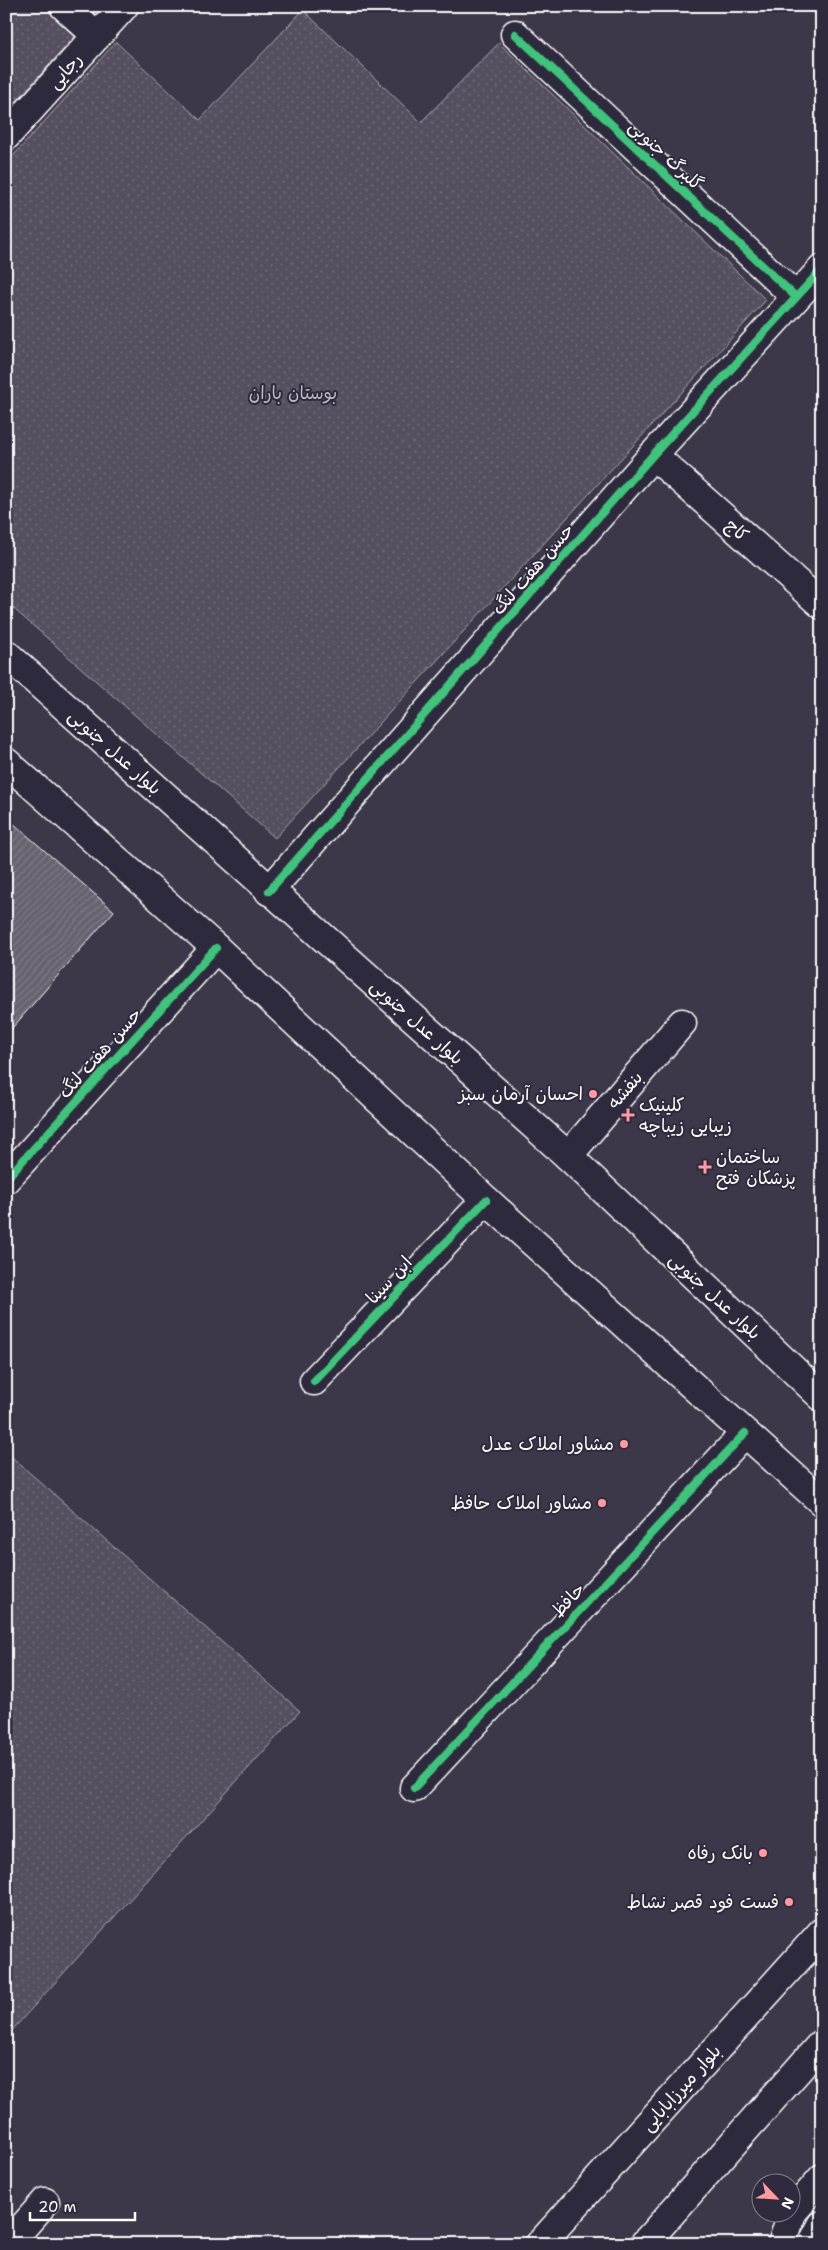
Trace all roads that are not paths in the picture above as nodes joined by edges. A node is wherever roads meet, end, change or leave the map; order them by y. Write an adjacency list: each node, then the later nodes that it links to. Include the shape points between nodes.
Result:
1 (64, 6): 4 (main road)
2 (124, 6): 4 (main road, رجایی)
3 (515, 34): 7 (main road, گلبرگ جنوبی)
4 (97, 36): 5 (main road, رجایی)
5 (6, 136)
6 (822, 269): 7 (main road, حسن هفت لنگ)
7 (796, 297): 8 (main road, حسن هفت لنگ)
8 (653, 455): 9 (main road, کاج); 12 (main road, حسن هفت لنگ)
9 (822, 605)
10 (6, 654): 12 (main road, بلوار عدل جنوبی)
11 (6, 762): 13 (main road)
12 (270, 891): 15 (main road, بلوار عدل جنوبی)
13 (216, 948): 16 (main road, حسن هفت لنگ); 17 (main road)
14 (682, 1023): 15 (main road, بنفشه)
15 (568, 1156): 19 (main road, بلوار عدل جنوبی)
16 (6, 1179)
17 (486, 1200): 18 (main road, ابن سینا); 20 (main road)
18 (314, 1381)
19 (822, 1396)
20 (745, 1433): 21 (main road); 22 (main road, حافظ)
21 (822, 1502)
22 (414, 1788)
23 (822, 1932): 29 (main road, بلوار میرزابابایی)
24 (822, 2043): 30 (main road)
25 (822, 2178): 31 (main road, via 792,2214)
26 (44, 2202): 28 (main road)
27 (822, 2225): 32 (main road)
28 (8, 2244)
29 (540, 2244)
30 (644, 2244)
31 (782, 2244)
32 (812, 2244)

